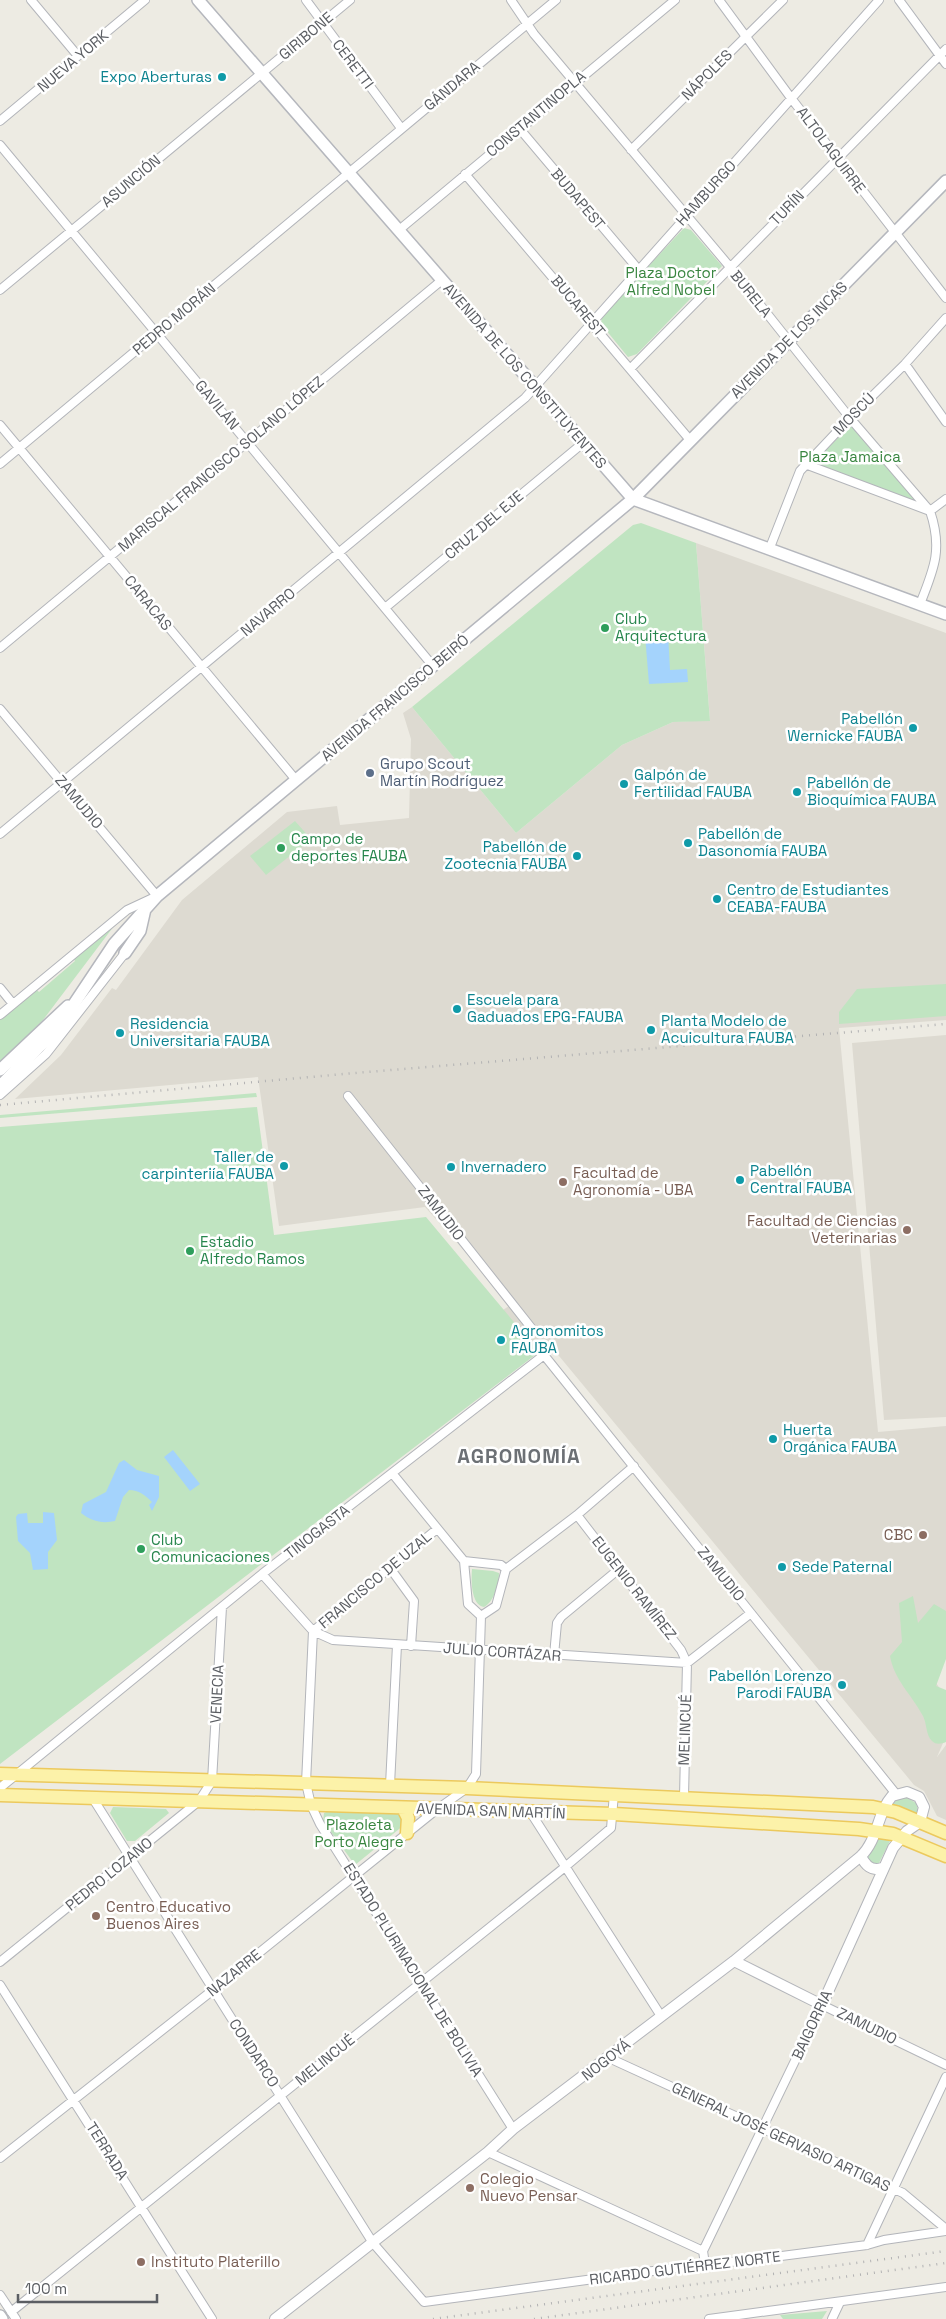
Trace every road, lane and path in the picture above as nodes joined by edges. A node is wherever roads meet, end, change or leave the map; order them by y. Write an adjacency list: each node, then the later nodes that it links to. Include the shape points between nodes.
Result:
1 (31, 0): 17 (street)
2 (145, 0): 17 (street, NUEVA YORK)
3 (198, 0): 20 (main road, AVENIDA DE LOS CONSTITUYENTES)
4 (306, 0): 13 (street, CERETTI)
5 (350, 0): 13 (street, GIRIBONE)
6 (511, 0): 14 (street, BURELA)
7 (556, 0): 14 (street, GÁNDARA)
8 (675, 0): 21 (street, CONSTANTINOPLA)
9 (719, 0): 15 (street, ALTOLAGUIRRE)
10 (783, 0): 15 (street, NÁPOLES)
11 (879, 0): 22 (street, HAMBURGO)
12 (899, 0): 18 (street)
13 (322, 22): 20 (street, GIRIBONE); 24 (street, CERETTI)
14 (527, 23): 21 (street, BURELA); 24 (street, GÁNDARA)
15 (746, 36): 22 (street, ALTOLAGUIRRE); 27 (street, NÁPOLES)
16 (946, 49): 18 (street, TURÍN)
17 (78, 56): 23 (street, NUEVA YORK)
18 (940, 56): 19 (street); 28 (street, TURÍN)
19 (946, 64)
20 (261, 73): 29 (main road, AVENIDA DE LOS CONSTITUYENTES); 34 (street, ASUNCIÓN)
21 (574, 82): 25 (street, CONSTANTINOPLA); 27 (street, BURELA)
22 (791, 98): 28 (street, ALTOLAGUIRRE); 32 (street, HAMBURGO)
23 (0, 121)
24 (401, 128): 29 (street, GÁNDARA)
25 (519, 128): 30 (street, CONSTANTINOPLA); 37 (street, BUDAPEST)
26 (0, 145): 34 (street, GAVILÁN)
27 (631, 150): 32 (street, BURELA)
28 (837, 158): 35 (street, ALTOLAGUIRRE); 36 (street, TURÍN)
29 (349, 173): 33 (main road, AVENIDA DE LOS CONSTITUYENTES); 43 (street, PEDRO MORÁN)
30 (465, 174): 33 (street, CONSTANTINOPLA); 42 (street, BUCAREST)
31 (946, 181): 35 (main road, AVENIDA DE LOS INCAS)
32 (686, 216): 36 (street, BURELA); 37 (street, HAMBURGO)
33 (399, 230): 38 (main road, AVENIDA DE LOS CONSTITUYENTES)
34 (72, 231): 39 (street, ASUNCIÓN); 43 (street, GAVILÁN)
35 (894, 233): 40 (street, ALTOLAGUIRRE); 44 (main road, AVENIDA DE LOS INCAS)
36 (730, 267): 44 (street, BURELA); 46 (street, TURÍN)
37 (638, 269): 42 (street, HAMBURGO)
38 (442, 280): 47 (main road, AVENIDA DE LOS CONSTITUYENTES); 52 (street, MARISCAL FRANCISCO SOLANO LÓPEZ)
39 (0, 290)
40 (946, 298)
41 (946, 318): 45 (street, MOSCÚ)
42 (592, 323): 46 (street, BUCAREST); 47 (street, HAMBURGO)
43 (157, 333): 52 (street, GAVILÁN); 54 (street, PEDRO MORÁN)
44 (788, 341): 48 (street, BURELA); 51 (main road, AVENIDA DE LOS INCAS)
45 (905, 364): 48 (street, MOSCÚ); 49 (street)
46 (630, 369): 51 (street, BUCAREST)
47 (535, 387): 53 (main road, AVENIDA DE LOS CONSTITUYENTES); 61 (street, NAVARRO)
48 (850, 418): 56 (street, MOSCÚ); 59 (street, BURELA)
49 (946, 422)
50 (0, 425): 54 (street, CARACAS)
51 (690, 440): 57 (main road, AVENIDA DE LOS INCAS)
52 (248, 443): 61 (street, GAVILÁN); 62 (street, MARISCAL FRANCISCO SOLANO LÓPEZ)
53 (583, 443): 57 (main road, AVENIDA DE LOS CONSTITUYENTES); 64 (street, CRUZ DEL EJE)
54 (19, 448): 55 (street, PEDRO MORÁN); 62 (street, CARACAS)
55 (0, 464)
56 (805, 464): 59 (street); 60 (street, MOSCÚ)
57 (633, 499): 60 (main road, AVENIDA DE LOS CONSTITUYENTES); 67 (main road, AVENIDA FRANCISCO BEIRÓ)
58 (946, 499): 59 (street)
59 (930, 511): 63 (street, BURELA, via 937,554)
60 (769, 550): 63 (main road, AVENIDA DE LOS CONSTITUYENTES)
61 (339, 552): 64 (street, GAVILÁN); 68 (street, NAVARRO)
62 (110, 556): 66 (street, MARISCAL FRANCISCO SOLANO LÓPEZ); 68 (street, CARACAS)
63 (920, 604): 65 (main road, AVENIDA DE LOS CONSTITUYENTES)
64 (385, 608): 67 (street, GAVILÁN)
65 (946, 614)
66 (0, 648)
67 (433, 666): 70 (main road, AVENIDA FRANCISCO BEIRÓ)
68 (201, 668): 70 (street, CARACAS); 71 (street, NAVARRO)
69 (0, 709): 71 (street, ZAMUDIO)
70 (296, 780): 73 (main road, AVENIDA FRANCISCO BEIRÓ)
71 (63, 783): 72 (street, NAVARRO); 73 (street, ZAMUDIO)
72 (0, 834)
73 (156, 896): 74 (main road, AVENIDA FRANCISCO BEIRÓ); 78 (street, AVENIDA FRANCISCO BEIRÓ, via 127,910)
74 (146, 907): 75 (main road, via 140,931); 77 (main road, AVENIDA FRANCISCO BEIRÓ, via 114,944)
75 (125, 953): 82 (street, via 46,1054)
76 (0, 988): 78 (street)
77 (84, 991): 80 (main road); 81 (main road, via 54,1034)
78 (13, 1004): 79 (street, AVENIDA FRANCISCO BEIRÓ)
79 (0, 1015)
80 (0, 1070)
81 (0, 1086)
82 (0, 1095)
83 (348, 1096): 84 (street, ZAMUDIO)
84 (533, 1330)
85 (544, 1355): 86 (street, ZAMUDIO); 87 (street, TINOGASTA)
86 (634, 1466): 88 (street); 96 (street, ZAMUDIO)
87 (392, 1473): 89 (street); 94 (street, TINOGASTA)
88 (577, 1515): 92 (street); 93 (street, EUGENIO RAMÍREZ)
89 (437, 1529): 90 (street); 91 (street, FRANCISCO DE UZAL)
90 (464, 1561): 92 (street, via 501,1565); 97 (street, via 468,1604)
91 (390, 1568): 98 (street, FRANCISCO DE UZAL); 100 (street, via 414,1601)
92 (506, 1569): 97 (street, via 496,1606)
93 (619, 1569): 102 (street, via 561,1616 557,1623); 103 (street, EUGENIO RAMÍREZ)
94 (262, 1574): 95 (street, TINOGASTA); 98 (street, JULIO CORTÁZAR)
95 (222, 1607): 105 (street, TINOGASTA); 106 (street, VENECIA)
96 (751, 1613): 103 (street); 112 (street, ZAMUDIO)
97 (481, 1616): 101 (street)
98 (313, 1631): 99 (street, JULIO CORTÁZAR, via 333,1640); 107 (street, ESTADO PLURINACIONAL DE BOLIVIA)
99 (396, 1645): 100 (street, JULIO CORTÁZAR); 108 (street)
100 (411, 1646): 101 (street, JULIO CORTÁZAR)
101 (480, 1650): 102 (street, JULIO CORTÁZAR); 110 (street, via 476,1774)
102 (554, 1655): 103 (street, JULIO CORTÁZAR)
103 (688, 1663): 114 (street, MELINCUÉ)
104 (0, 1774): 105 (main road, AVENIDA SAN MARTÍN)
105 (19, 1774): 106 (main road, AVENIDA SAN MARTÍN); 109 (street, TINOGASTA)
106 (212, 1781): 107 (main road, AVENIDA SAN MARTÍN); 116 (street, PEDRO LOZANO)
107 (306, 1783): 108 (main road, AVENIDA SAN MARTÍN); 117 (street, ESTADO PLURINACIONAL DE BOLIVIA)
108 (390, 1785): 110 (main road, AVENIDA SAN MARTÍN)
109 (0, 1788)
110 (467, 1788): 111 (main road, AVENIDA SAN MARTÍN); 120 (street, NAZARRE)
111 (614, 1794): 114 (main road, AVENIDA SAN MARTÍN); 122 (street, MELINCUÉ)
112 (896, 1794): 119 (street, NOGOYÁ); 123 (street, via 915,1794 924,1807)
113 (0, 1795): 115 (main road, AVENIDA SAN MARTÍN)
114 (684, 1796): 119 (main road, AVENIDA SAN MARTÍN)
115 (92, 1797): 116 (main road, AVENIDA SAN MARTÍN); 130 (street, CONDARCO)
116 (200, 1801): 117 (main road, AVENIDA SAN MARTÍN); 130 (street, PEDRO LOZANO)
117 (310, 1804): 118 (main road, AVENIDA SAN MARTÍN); 133 (street, ESTADO PLURINACIONAL DE BOLIVIA)
118 (402, 1808): 120 (main road, AVENIDA SAN MARTÍN); 125 (main road, via 408,1818)
119 (883, 1809): 123 (main road, AVENIDA SAN MARTÍN); 124 (street, NOGOYÁ)
120 (436, 1810): 121 (main road, AVENIDA SAN MARTÍN); 125 (street, NAZARRE)
121 (531, 1813): 122 (main road, AVENIDA SAN MARTÍN); 131 (street)
122 (614, 1814): 124 (main road, AVENIDA SAN MARTÍN); 131 (street, MELINCUÉ, via 611,1828)
123 (920, 1822): 126 (main road, AVENIDA SAN MARTÍN); 127 (street, BAIGORRIA)
124 (875, 1831): 127 (main road, AVENIDA SAN MARTÍN); 128 (street, NOGOYÁ, via 868,1849)
125 (407, 1833): 133 (street, NAZARRE)
126 (946, 1833)
127 (901, 1837): 129 (main road, AVENIDA SAN MARTÍN); 132 (street, BAIGORRIA)
128 (861, 1856): 132 (street, via 869,1867); 134 (street, NOGOYÁ)
129 (946, 1856)
130 (129, 1858): 135 (street, PEDRO LOZANO); 138 (street, CONDARCO)
131 (565, 1867): 136 (street, MELINCUÉ); 140 (street)
132 (882, 1868): 139 (street, BAIGORRIA)
133 (354, 1876): 136 (street, ESTADO PLURINACIONAL DE BOLIVIA); 138 (street, NAZARRE)
134 (734, 1961): 139 (street, ZAMUDIO); 140 (street, NOGOYÁ)
135 (0, 1962)
136 (421, 1982): 144 (street, MELINCUÉ); 146 (street, ESTADO PLURINACIONAL DE BOLIVIA)
137 (0, 1985): 145 (street, TERRADA)
138 (213, 1990): 144 (street, CONDARCO); 145 (street, NAZARRE)
139 (822, 2005): 142 (street, ZAMUDIO); 147 (street, BAIGORRIA)
140 (661, 2016): 141 (street, NOGOYÁ)
141 (609, 2058): 146 (street, NOGOYÁ); 147 (street, GENERAL JOSÉ GERVASIO ARTIGAS)
142 (946, 2064)
143 (946, 2077): 150 (street)
144 (281, 2096): 151 (street, MELINCUÉ); 153 (street, CONDARCO)
145 (74, 2100): 149 (street, NAZARRE); 151 (street, TERRADA)
146 (513, 2129): 148 (street, NOGOYÁ)
147 (762, 2129): 150 (street, GENERAL JOSÉ GERVASIO ARTIGAS); 155 (street, BAIGORRIA)
148 (488, 2152): 153 (street, NOGOYÁ); 155 (street)
149 (0, 2158)
150 (893, 2188): 152 (street, GENERAL JOSÉ GERVASIO ARTIGAS); 154 (street)
151 (141, 2205): 162 (street, MELINCUÉ); 164 (street, TERRADA)
152 (946, 2230): 154 (street, RICARDO GUTIÉRREZ NORTE)
153 (373, 2243): 159 (street, CONDARCO); 165 (street, NOGOYÁ)
154 (867, 2244): 156 (street, RICARDO GUTIÉRREZ NORTE)
155 (703, 2251): 156 (street)
156 (705, 2264): 159 (street, RICARDO GUTIÉRREZ NORTE)
157 (946, 2287): 160 (street)
158 (0, 2295): 162 (street)
159 (424, 2302)
160 (840, 2302): 161 (street); 168 (street)
161 (770, 2312): 166 (street); 167 (street)
162 (4, 2315): 163 (street)
163 (16, 2319)
164 (212, 2319)
165 (275, 2319)
166 (709, 2319)
167 (775, 2319)
168 (832, 2319)

